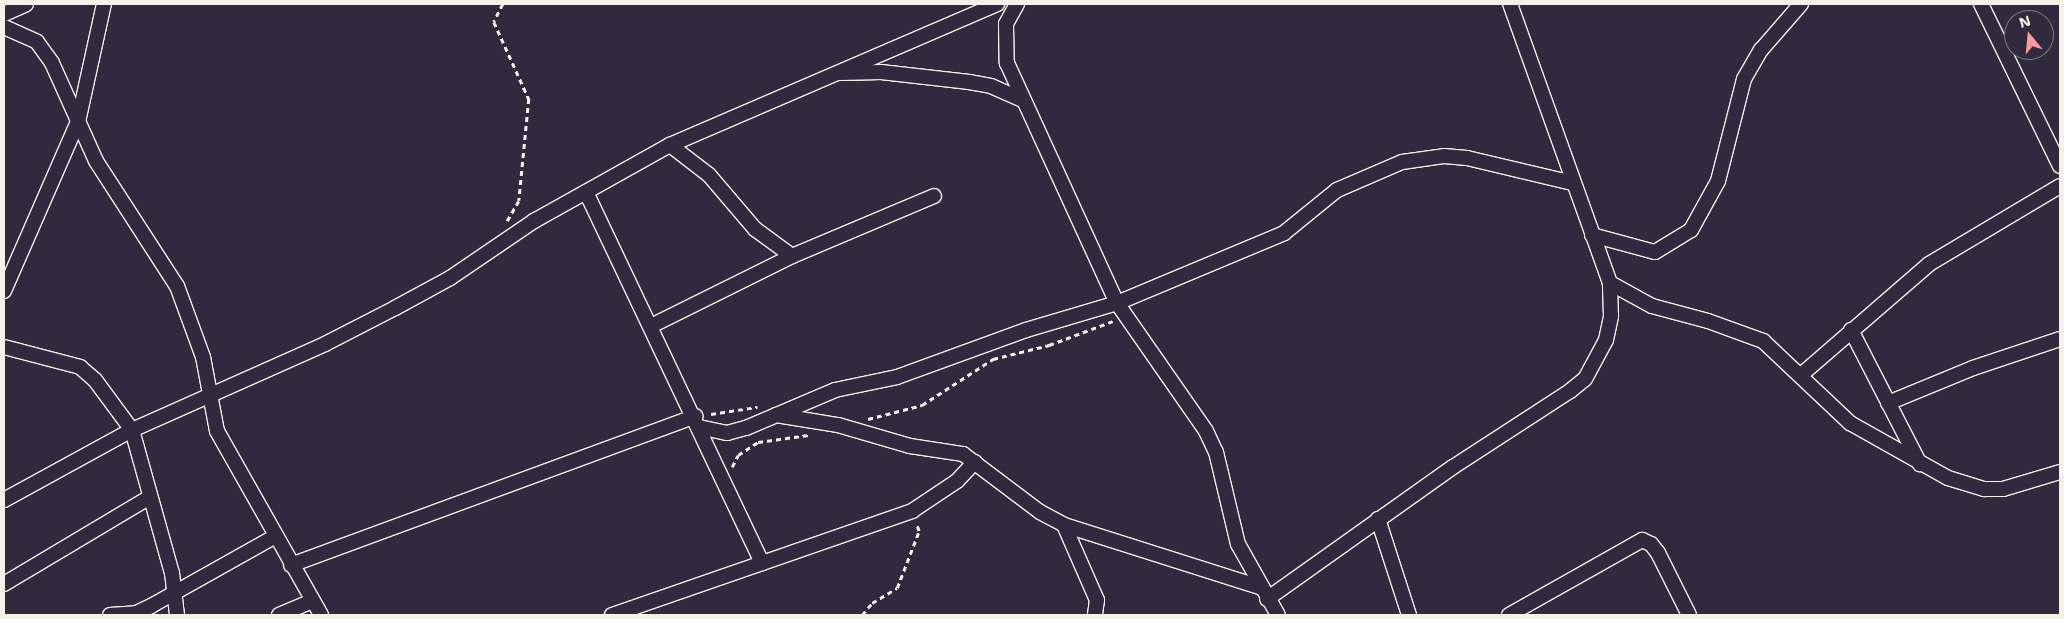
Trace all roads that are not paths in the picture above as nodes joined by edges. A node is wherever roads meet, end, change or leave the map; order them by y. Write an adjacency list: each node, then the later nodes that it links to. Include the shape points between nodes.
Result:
1 (26, 4): 8 (street)
2 (104, 4): 12 (street)
3 (997, 4): 10 (street)
4 (1018, 4): 11 (street, via 1006,24 1004,50)
5 (1510, 4): 15 (street)
6 (1801, 4): 19 (street, via 1761,50 1744,79 1718,181 1691,230 1655,252)
7 (1981, 4): 14 (street)
8 (4, 14)
9 (4, 27): 12 (street, via 37,42 52,63)
10 (833, 73): 11 (street, via 881,72 969,82 991,86); 13 (street)
11 (1024, 101): 23 (street)
12 (78, 122): 22 (street); 29 (street, via 96,161 177,286 203,357)
13 (670, 145): 17 (street); 20 (street, via 709,175 755,229)
14 (2060, 166)
15 (1572, 183): 19 (street); 23 (street, via 1467,158 1444,156 1402,162 1337,190 1284,233)
16 (2060, 186): 25 (street, via 1929,264)
17 (586, 192): 24 (street); 29 (street, via 395,308 325,344)
18 (934, 196): 20 (street)
19 (1592, 236): 21 (street)
20 (792, 256): 24 (street)
21 (1610, 283): 28 (street, via 1652,306 1708,321 1763,341); 39 (street, via 1611,316 1606,340 1585,379)
22 (4, 291)
23 (1117, 303): 31 (street, via 1026,330 897,377 835,390); 45 (street, via 1206,430 1216,452 1238,544)
24 (651, 326): 32 (street)
25 (1851, 330): 28 (street); 30 (street)
26 (2060, 339): 30 (street, via 1973,368)
27 (4, 347): 33 (street, via 80,367 95,380)
28 (1801, 375): 35 (street, via 1850,423)
29 (210, 394): 33 (street); 41 (street, via 217,431)
30 (1888, 403): 35 (street)
31 (776, 415): 32 (street, via 727,433); 34 (street, via 838,425 910,446 964,454)
32 (697, 422): 42 (street); 43 (street)
33 (132, 430): 37 (street); 38 (street)
34 (975, 462): 40 (street, via 1040,512); 42 (street, via 958,481 912,510)
35 (1920, 464): 36 (street, via 1948,478 1984,489 2024,485)
36 (2060, 472)
37 (148, 498): 44 (street); 46 (street, via 172,573)
38 (4, 500)
39 (1378, 519): 45 (street); 55 (street)
40 (1064, 525): 45 (street); 53 (street, via 1097,600)
41 (274, 537): 43 (street); 46 (street)
42 (762, 563): 52 (street)
43 (291, 565): 47 (street)
44 (4, 584)
45 (1263, 593): 54 (street)
46 (174, 594): 48 (street, via 136,613); 49 (street)
47 (312, 602): 50 (street); 51 (street)
48 (110, 615)
49 (177, 615)
50 (278, 615)
51 (320, 615)
52 (612, 615)
53 (1095, 615)
54 (1278, 615)
55 (1409, 615)
56 (1509, 615): 57 (street, via 1642,540 1651,544 1658,553)
57 (1689, 615)

